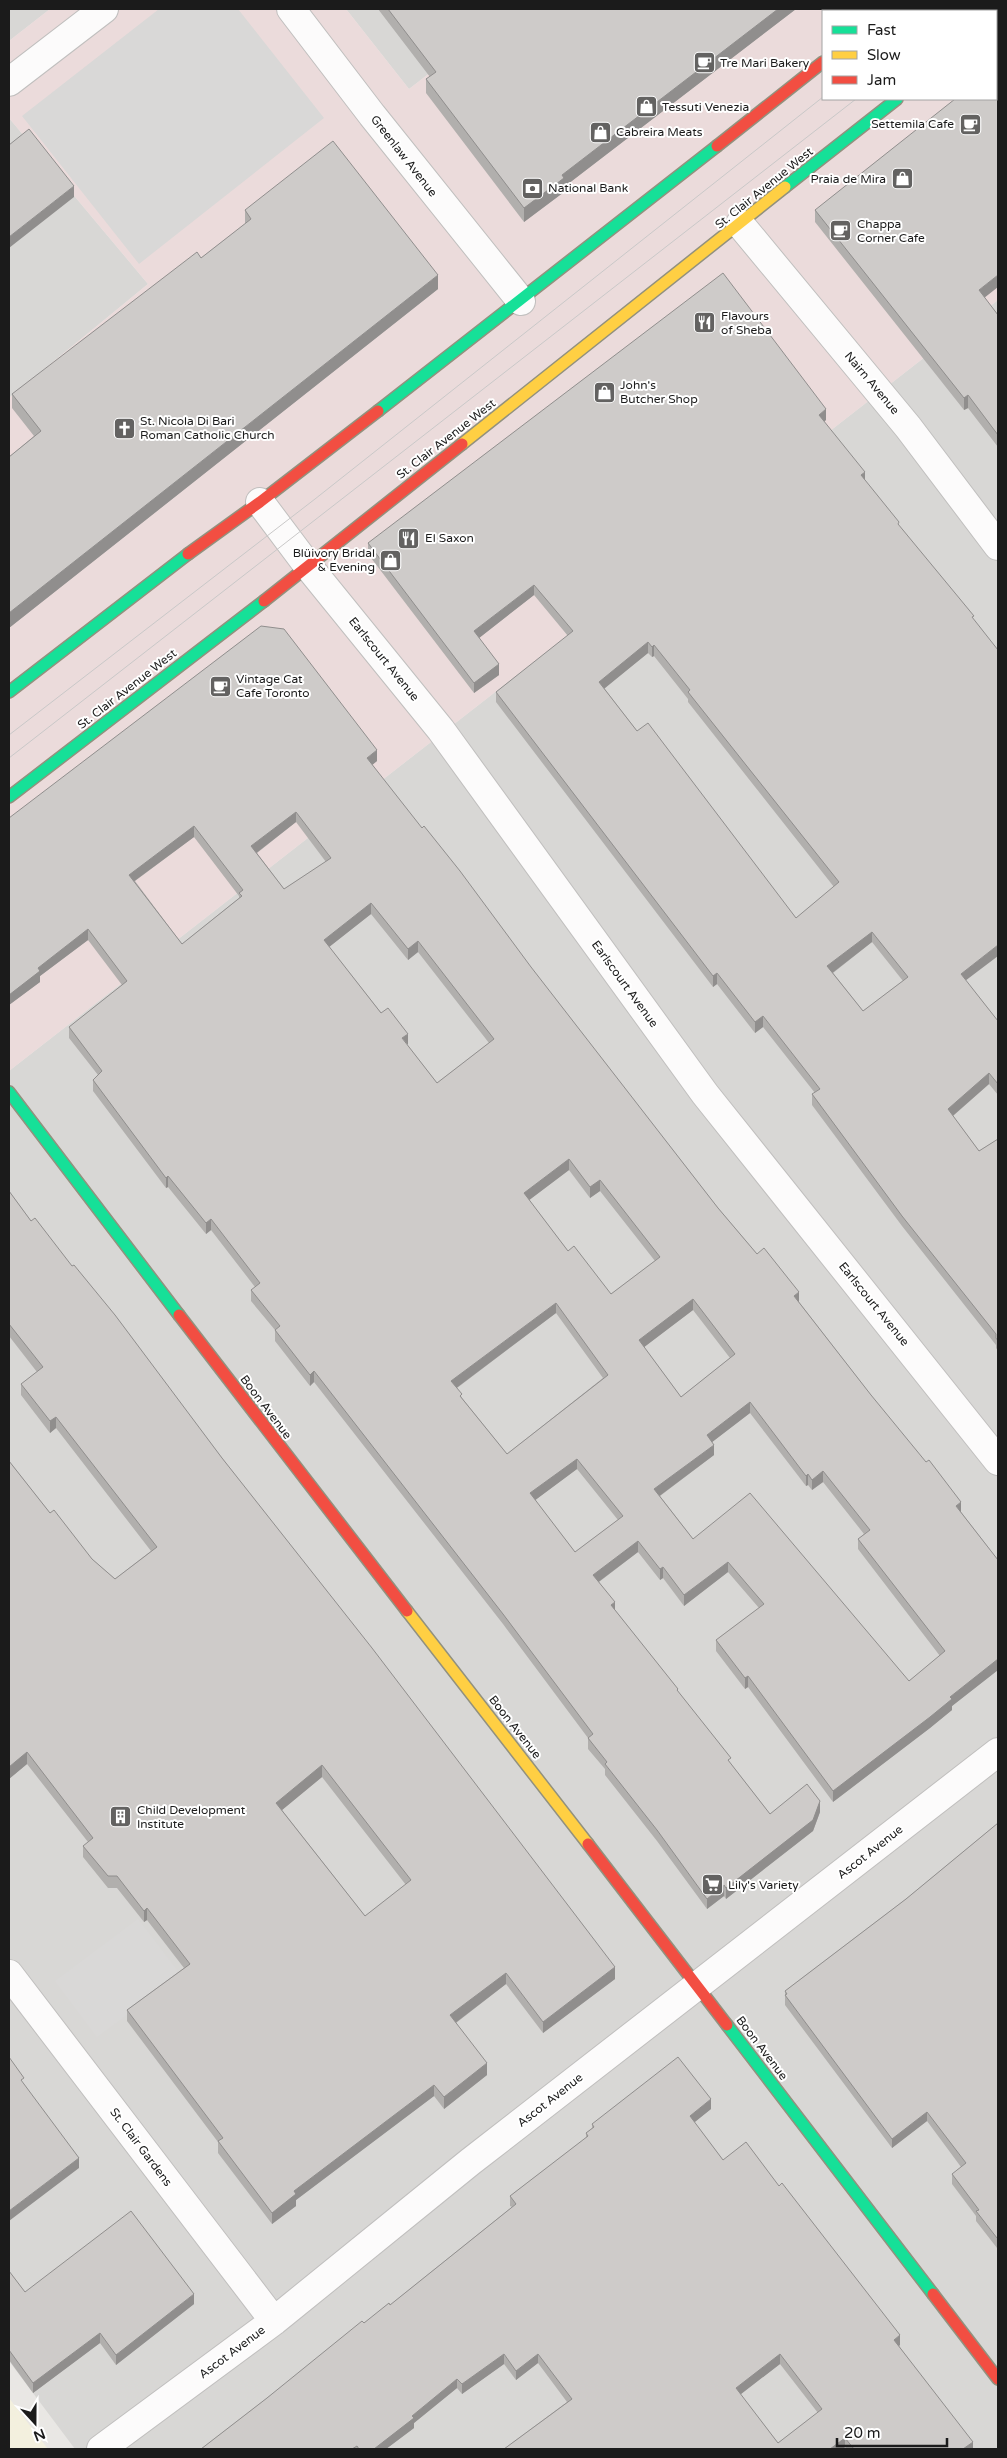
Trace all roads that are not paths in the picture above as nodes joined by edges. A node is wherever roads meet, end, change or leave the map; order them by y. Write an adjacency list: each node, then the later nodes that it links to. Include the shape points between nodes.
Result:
1 (104, 9): 4 (street)
2 (291, 9): 7 (street, Greenlaw Avenue)
3 (822, 63): 7 (main road)
4 (9, 82)
5 (896, 100): 6 (main road, St. Clair Avenue West)
6 (740, 224): 9 (street, Nairn Avenue, via 908,427); 10 (main road, St. Clair Avenue West)
7 (521, 300): 8 (main road)
8 (260, 502): 10 (street, Earlscourt Avenue); 11 (main road, via 208,538)
9 (998, 546)
10 (308, 566): 12 (main road, St. Clair Avenue West); 14 (street, Earlscourt Avenue, via 441,730 705,1094)
11 (9, 692)
12 (9, 797)
13 (9, 1092): 17 (main road, Boon Avenue)
14 (998, 1461)
15 (998, 1752): 17 (street, Ascot Avenue)
16 (9, 1974): 18 (street, St. Clair Gardens)
17 (697, 1986): 18 (street, Ascot Avenue, via 470,2162); 19 (main road, Boon Avenue)
18 (274, 2321): 20 (street, Ascot Avenue)
19 (998, 2379)
20 (101, 2449)

